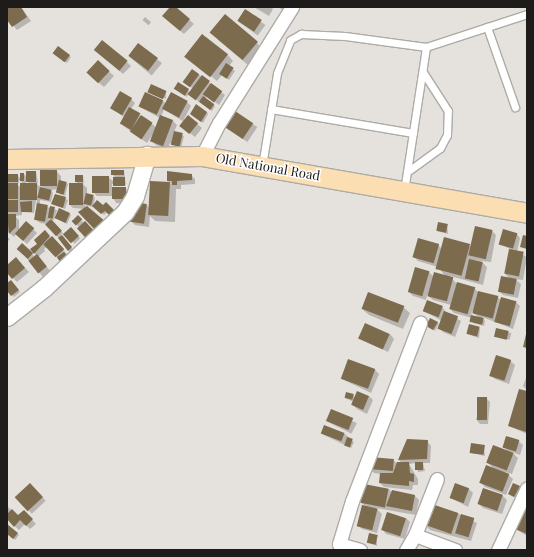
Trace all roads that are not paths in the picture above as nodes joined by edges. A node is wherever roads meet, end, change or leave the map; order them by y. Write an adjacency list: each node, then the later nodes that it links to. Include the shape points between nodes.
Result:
1 (292, 7): 10 (street, via 219,123)
2 (527, 14): 3 (lane)
3 (487, 27): 4 (lane); 6 (lane)
4 (426, 47): 5 (lane); 7 (lane, via 345,36 301,34 290,40 277,73)
5 (423, 72): 8 (lane); 13 (lane, via 448,111 446,135 440,148)
6 (515, 107)
7 (271, 109): 8 (lane); 12 (lane)
8 (413, 133): 13 (lane)
9 (147, 155): 10 (main road, Old National Road); 11 (main road, Old National Road); 16 (street, via 135,196 125,212 44,288)
10 (202, 156): 12 (main road, Old National Road)
11 (7, 159)
12 (262, 166): 14 (main road, Old National Road)
13 (407, 172): 14 (lane)
14 (404, 191): 15 (main road, Old National Road)
15 (527, 213)
16 (7, 318)
17 (420, 323): 21 (street, via 352,501 339,544)
18 (437, 479): 20 (street)
19 (527, 488): 24 (street)
20 (415, 535): 22 (street); 23 (street)
21 (360, 550)
22 (406, 550)
23 (455, 550)
24 (498, 550)

